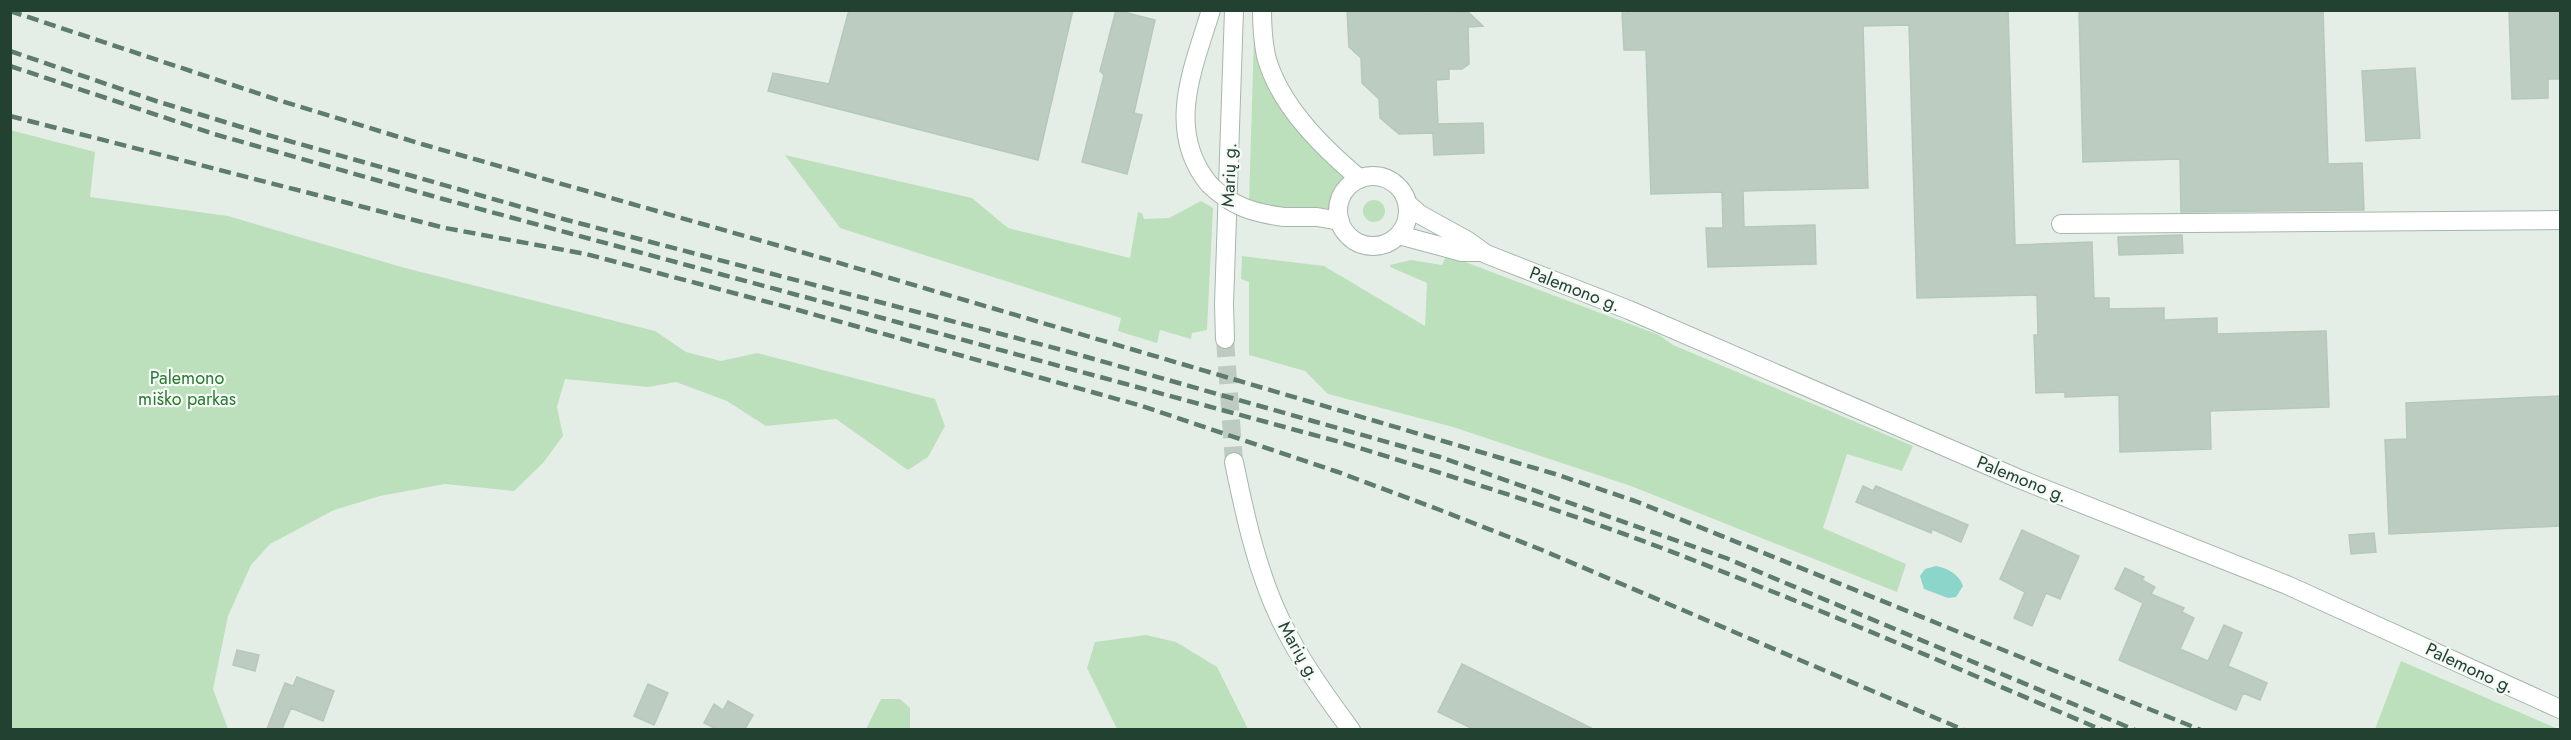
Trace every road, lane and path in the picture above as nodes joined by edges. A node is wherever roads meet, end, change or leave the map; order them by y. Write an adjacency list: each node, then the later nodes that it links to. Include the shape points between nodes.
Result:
1 (1211, 10): 7 (street, bridge, via 1186,101 1185,131 1191,155 1209,184 1222,198 1239,207 1284,217)
2 (1234, 10): 11 (street, Marių g.)
3 (1262, 10): 4 (street, via 1266,56 1285,100)
4 (1360, 179): 5 (street, Palemono g., via 1372,176 1389,181 1403,192); 7 (street, via 1342,196 1338,208)
5 (1408, 204): 9 (street, via 1406,225); 10 (street, Palemono g.)
6 (2560, 220): 8 (street)
7 (1340, 221): 9 (street, via 1354,241 1366,246 1390,243)
8 (2061, 224)
9 (1400, 235): 10 (street, Palemono g., via 1462,252)
10 (1482, 252): 13 (street, Palemono g., via 1640,315 2018,478 2287,585)
11 (1225, 339)
12 (1234, 462): 14 (street, Marių g., via 1245,519 1281,620 1312,676)
13 (2560, 709)
14 (1351, 729)

